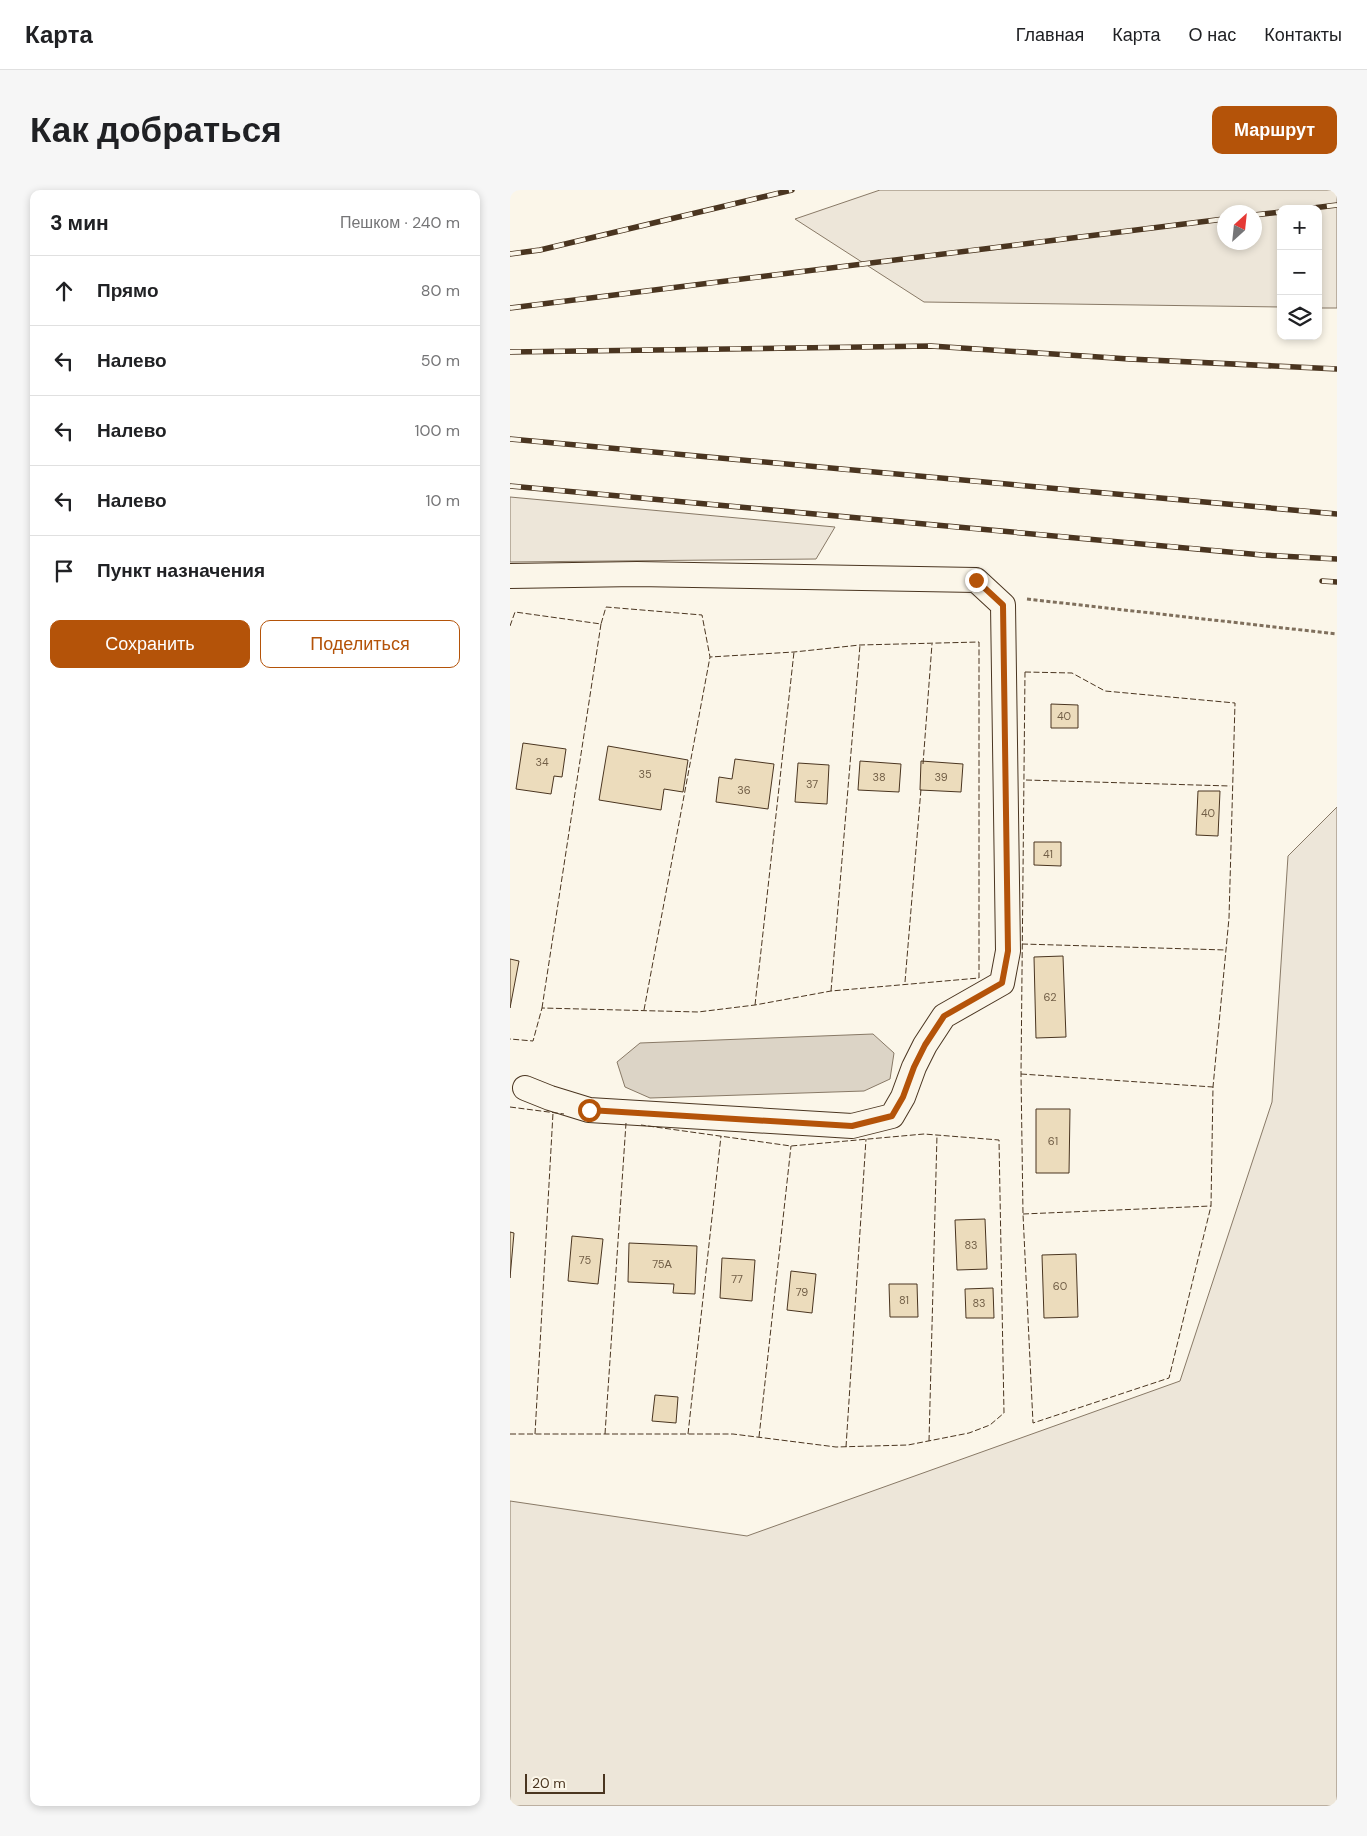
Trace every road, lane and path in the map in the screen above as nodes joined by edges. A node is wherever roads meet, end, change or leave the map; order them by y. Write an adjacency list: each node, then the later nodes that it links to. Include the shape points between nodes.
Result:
1 (510, 576): 2 (street, via 638,574 976,580)
2 (992, 595): 3 (path); 4 (street, via 1003,605 1008,951 1002,983 944,1016 925,1045 892,1116 852,1126 589,1110)
3 (1337, 634)
4 (518, 1087): 5 (street)
5 (573, 1092)

